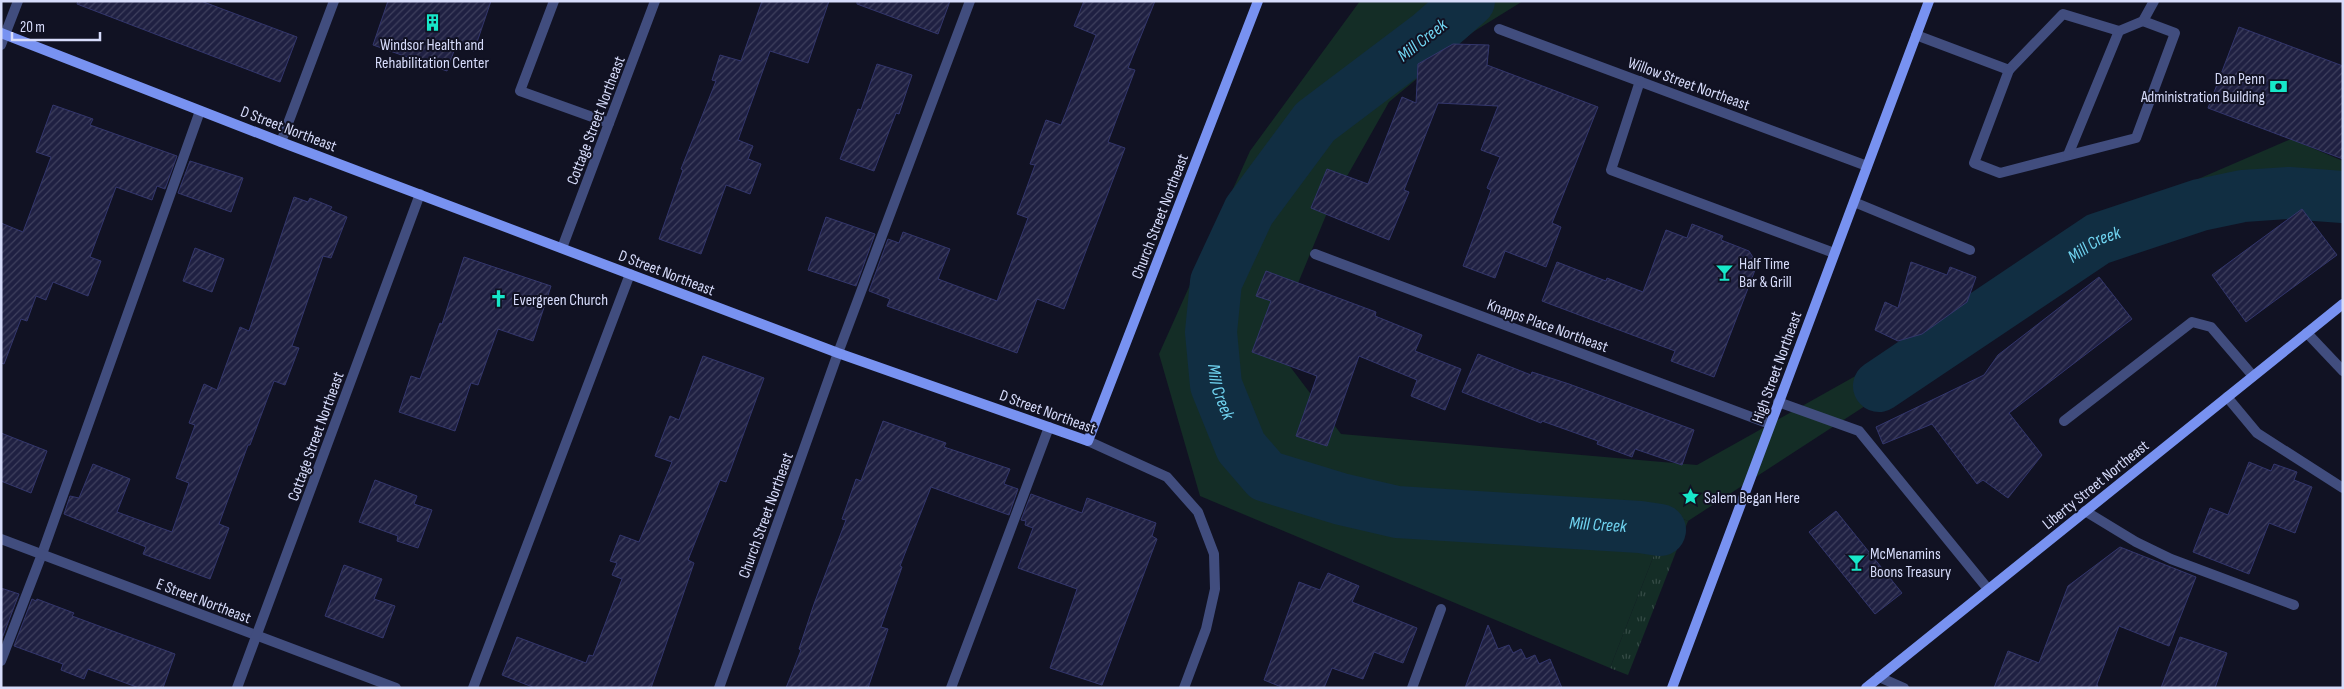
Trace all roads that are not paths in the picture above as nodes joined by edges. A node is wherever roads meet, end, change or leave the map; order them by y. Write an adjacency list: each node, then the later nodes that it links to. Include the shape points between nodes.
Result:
1 (18, 1): 12 (street)
2 (334, 1): 19 (street)
3 (554, 1): 18 (street, via 520,91)
4 (655, 1): 18 (street, Cottage Street Northeast)
5 (970, 1): 31 (street, Church Street Northeast)
6 (1258, 1): 39 (street, Church Street Northeast)
7 (1929, 1): 13 (street, High Street Northeast)
8 (2154, 1): 9 (street)
9 (2143, 21): 11 (street); 20 (street, via 2175,33 2136,138)
10 (1499, 29): 16 (street, Willow Street Northeast)
11 (2119, 31): 15 (street, via 2063,14); 20 (street)
12 (3, 34): 14 (street); 17 (street, D Street Northeast)
13 (1916, 35): 15 (street); 21 (street, High Street Northeast)
14 (1, 45)
15 (2009, 70): 20 (street, via 1974,163 2000,172)
16 (1640, 81): 21 (street, Willow Street Northeast); 26 (street, via 1611,170)
17 (200, 110): 19 (street, D Street Northeast); 43 (street)
18 (610, 124): 24 (street, Cottage Street Northeast)
19 (281, 142): 22 (street, D Street Northeast)
20 (2068, 155)
21 (1867, 166): 23 (street, High Street Northeast)
22 (420, 194): 24 (street, D Street Northeast); 47 (street, Cottage Street Northeast)
23 (1854, 202): 25 (street); 26 (street, High Street Northeast)
24 (562, 248): 28 (street, D Street Northeast)
25 (1970, 250)
26 (1834, 253): 35 (street, High Street Northeast)
27 (1316, 254): 37 (street, Knapps Place Northeast)
28 (630, 274): 31 (street, D Street Northeast); 52 (street)
29 (2343, 304): 30 (street, Liberty Street Northeast)
30 (2307, 333): 32 (street); 33 (street, Liberty Street Northeast)
31 (838, 353): 38 (street, D Street Northeast); 53 (street, Church Street Northeast)
32 (2343, 371)
33 (2253, 376): 34 (street, Liberty Street Northeast); 36 (street, via 2211,327 2192,322)
34 (2228, 397): 40 (street, via 2257,433); 41 (street, Liberty Street Northeast)
35 (1778, 402): 37 (street, High Street Northeast); 44 (street, via 1859,431)
36 (2064, 421)
37 (1770, 424): 57 (street, High Street Northeast)
38 (1049, 427): 39 (street, D Street Northeast); 54 (street)
39 (1088, 441): 55 (street, D Street Northeast, via 1167,476 1198,512 1214,554 1215,589 1206,629)
40 (2343, 488)
41 (2085, 512): 44 (street, Liberty Street Northeast); 45 (street, via 2171,559)
42 (1, 539): 43 (street, E Street Northeast)
43 (42, 554): 47 (street, E Street Northeast); 48 (street)
44 (1988, 589): 49 (street, Liberty Street Northeast)
45 (2294, 606)
46 (1441, 609): 56 (street)
47 (257, 636): 50 (street, Cottage Street Northeast); 51 (street, E Street Northeast)
48 (1, 661)
49 (1879, 677): 58 (street, Liberty Street Northeast); 59 (street)
50 (237, 688)
51 (396, 688)
52 (473, 688)
53 (719, 688)
54 (951, 688)
55 (1184, 688)
56 (1412, 688)
57 (1672, 688)
58 (1866, 688)
59 (1904, 688)

